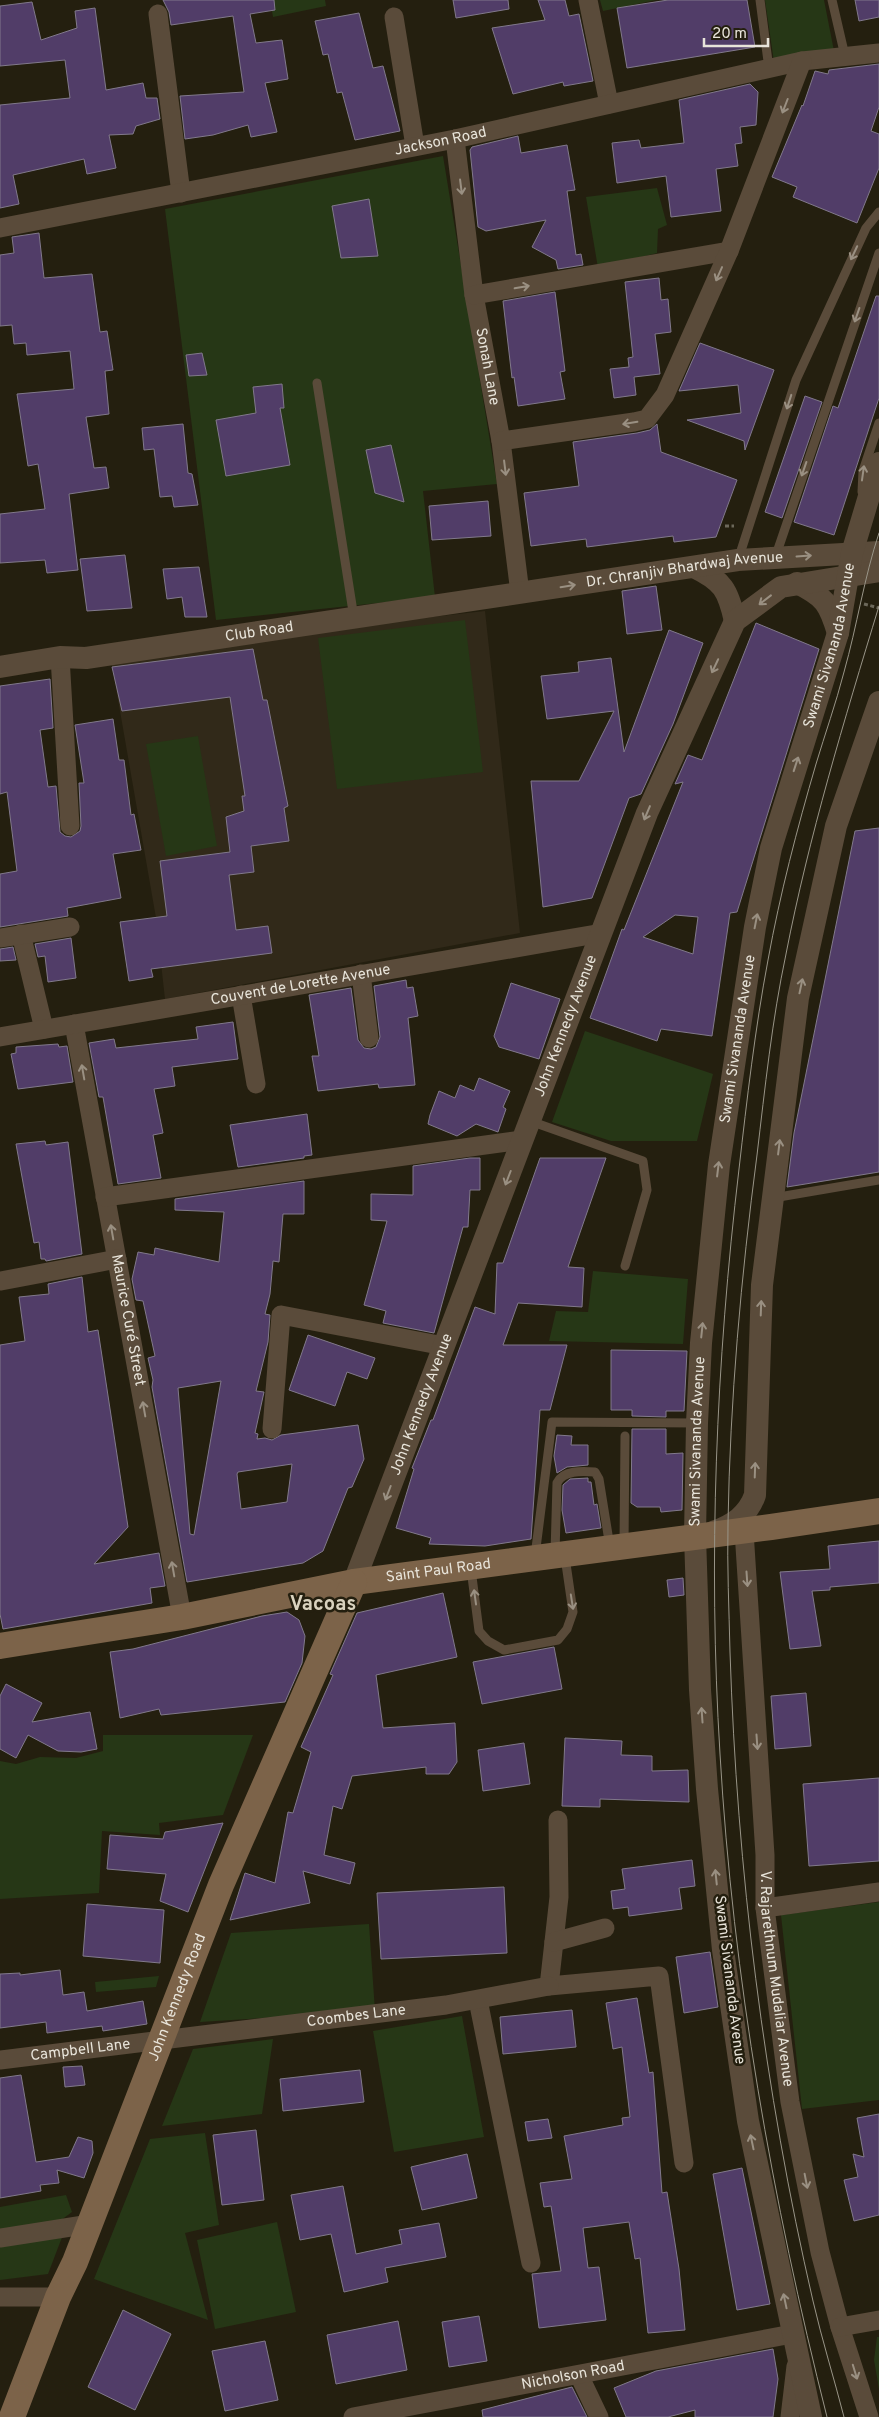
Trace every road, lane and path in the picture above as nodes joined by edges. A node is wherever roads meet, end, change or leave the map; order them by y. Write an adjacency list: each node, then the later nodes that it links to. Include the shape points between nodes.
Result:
1 (588, 0): 10 (street)
2 (760, 0): 9 (lane)
3 (832, 0): 7 (lane)
4 (158, 14): 13 (street)
5 (394, 17): 12 (street)
6 (879, 53): 7 (street, Jackson Road)
7 (845, 56): 8 (street, Jackson Road)
8 (802, 61): 9 (street, Jackson Road); 16 (street, one-way to 16)
9 (769, 68): 10 (street, Jackson Road)
10 (609, 104): 11 (street, Jackson Road)
11 (455, 139): 12 (street, Jackson Road); 18 (street, Sonah Lane, one-way to 18)
12 (415, 146): 13 (street, Jackson Road)
13 (181, 193): 15 (street, Jackson Road)
14 (879, 212): 25 (lane, one-way to 25, via 866,228 796,380)
15 (0, 228)
16 (729, 251): 18 (street, one-way to 16); 21 (street, one-way to 21, via 665,396 647,419)
17 (879, 253): 28 (lane, one-way to 28)
18 (474, 295): 21 (street, Sonah Lane)
19 (317, 383): 35 (lane)
20 (879, 423): 23 (lane, one-way to 20, via 862,471)
21 (501, 441): 34 (street, Sonah Lane, one-way to 34)
22 (879, 463): 23 (street, Swami Sivananda Avenue)
23 (861, 522): 27 (street, Swami Sivananda Avenue)
24 (725, 526): 25 (path)
25 (748, 526): 29 (lane)
26 (879, 552): 27 (street, Dr. Chranjiv Bhardwaj Avenue)
27 (852, 553): 28 (street, Dr. Chranjiv Bhardwaj Avenue, one-way to 27); 32 (street, Swami Sivananda Avenue)
28 (775, 558): 29 (street, Dr. Chranjiv Bhardwaj Avenue)
29 (738, 560): 30 (street, Dr. Chranjiv Bhardwaj Avenue)
30 (694, 567): 34 (street, Dr. Chranjiv Bhardwaj Avenue, one-way to 30); 36 (street, via 720,584 727,594)
31 (879, 571): 32 (street, John Kennedy Avenue)
32 (848, 576): 33 (street, John Kennedy Avenue); 37 (street, Swami Sivananda Avenue)
33 (796, 583): 36 (street, John Kennedy Avenue, one-way to 36, via 781,587); 37 (street, via 818,594 832,611)
34 (520, 593): 35 (street, Club Road)
35 (354, 618): 38 (street, Club Road, via 86,658)
36 (735, 621): 43 (street, John Kennedy Avenue, one-way to 43, via 647,813)
37 (838, 633): 61 (street, Swami Sivananda Avenue, one-way to 37, via 701,1343 719,1165 755,927 771,848)
38 (60, 657): 39 (street, Club Road); 41 (street)
39 (0, 667)
40 (879, 702): 56 (street, one-way to 40, via 798,998 836,826)
41 (70, 826)
42 (70, 927): 44 (street)
43 (602, 932): 46 (street, Couvent de Lorette Avenue); 53 (street, John Kennedy Avenue)
44 (21, 934): 45 (street); 49 (street)
45 (0, 938)
46 (361, 974): 47 (street, Couvent de Lorette Avenue); 51 (street)
47 (241, 995): 48 (street, Couvent de Lorette Avenue); 52 (street)
48 (74, 1024): 49 (street, Couvent de Lorette Avenue); 55 (street, Maurice Curé Street, one-way to 48)
49 (44, 1029): 50 (street, Couvent de Lorette Avenue)
50 (0, 1037)
51 (369, 1038)
52 (256, 1084)
53 (526, 1130): 55 (street); 58 (lane, via 643,1161 647,1190); 60 (street, John Kennedy Avenue, one-way to 60)
54 (879, 1180): 56 (lane)
55 (105, 1197): 57 (street, Maurice Curé Street, one-way to 55)
56 (773, 1198): 64 (street, one-way to 56, via 762,1285)
57 (117, 1259): 59 (street); 73 (street, Maurice Curé Street, one-way to 57)
58 (625, 1266)
59 (1, 1281)
60 (444, 1346): 62 (street, via 281,1315); 72 (street, John Kennedy Avenue, one-way to 72)
61 (697, 1423): 68 (street, Swami Sivananda Avenue); 70 (lane, via 552,1422)
62 (272, 1429)
63 (625, 1436): 69 (lane)
64 (755, 1495): 66 (street, via 767,1514); 68 (street, Swami Sivananda Avenue, via 741,1517 714,1532)
65 (879, 1511): 66 (main road, Saint Paul Road)
66 (790, 1524): 67 (main road, Saint Paul Road)
67 (744, 1531): 68 (main road, Saint Paul Road); 77 (street, V. Rajarethnum Mudaliar Avenue, one-way to 77, via 765,1855)
68 (695, 1536): 69 (main road, Saint Paul Road); 92 (street, Swami Sivananda Avenue, one-way to 68, via 748,2121 724,1950 700,1690)
69 (617, 1546): 70 (main road, Saint Paul Road); 70 (lane, via 595,1472 567,1474 557,1483)
70 (552, 1556): 71 (main road, Saint Paul Road); 71 (lane, one-way to 71, via 573,1612 567,1629 558,1640 504,1650 488,1642 479,1631)
71 (470, 1567): 72 (main road, Saint Paul Road)
72 (354, 1582): 73 (main road, Saint Paul Road); 82 (main road, John Kennedy Road, via 221,1885)
73 (182, 1617): 74 (main road, Saint Paul Road)
74 (0, 1646)
75 (558, 1820): 79 (street, via 559,1897)
76 (879, 1892): 77 (street)
77 (765, 1908): 91 (street, V. Rajarethnum Mudaliar Avenue, one-way to 91, via 790,2102 820,2252)
78 (605, 1928): 79 (street)
79 (554, 1942): 80 (street)
80 (549, 1986): 81 (street, Coombes Lane); 84 (street, Coombes Lane, via 659,1976)
81 (478, 2000): 82 (street, Coombes Lane); 87 (street)
82 (161, 2040): 83 (street, Campbell Lane); 85 (main road, John Kennedy Road)
83 (0, 2060)
84 (684, 2163)
85 (90, 2224): 86 (street); 89 (main road, John Kennedy Road)
86 (0, 2238)
87 (531, 2263)
88 (0, 2297): 89 (street)
89 (58, 2297): 95 (main road, John Kennedy Road)
90 (879, 2320): 91 (street)
91 (840, 2327): 100 (street, V. Rajarethnum Mudaliar Avenue, one-way to 100)
92 (794, 2344): 93 (street, Nicholson Road); 98 (street, via 796,2380); 99 (street, Swami Sivananda Avenue)
93 (579, 2375): 94 (street, Nicholson Road); 97 (street)
94 (439, 2409): 96 (street, Nicholson Road)
95 (12, 2417)
96 (353, 2417)
97 (599, 2417)
98 (790, 2417)
99 (811, 2417)
100 (869, 2417)

